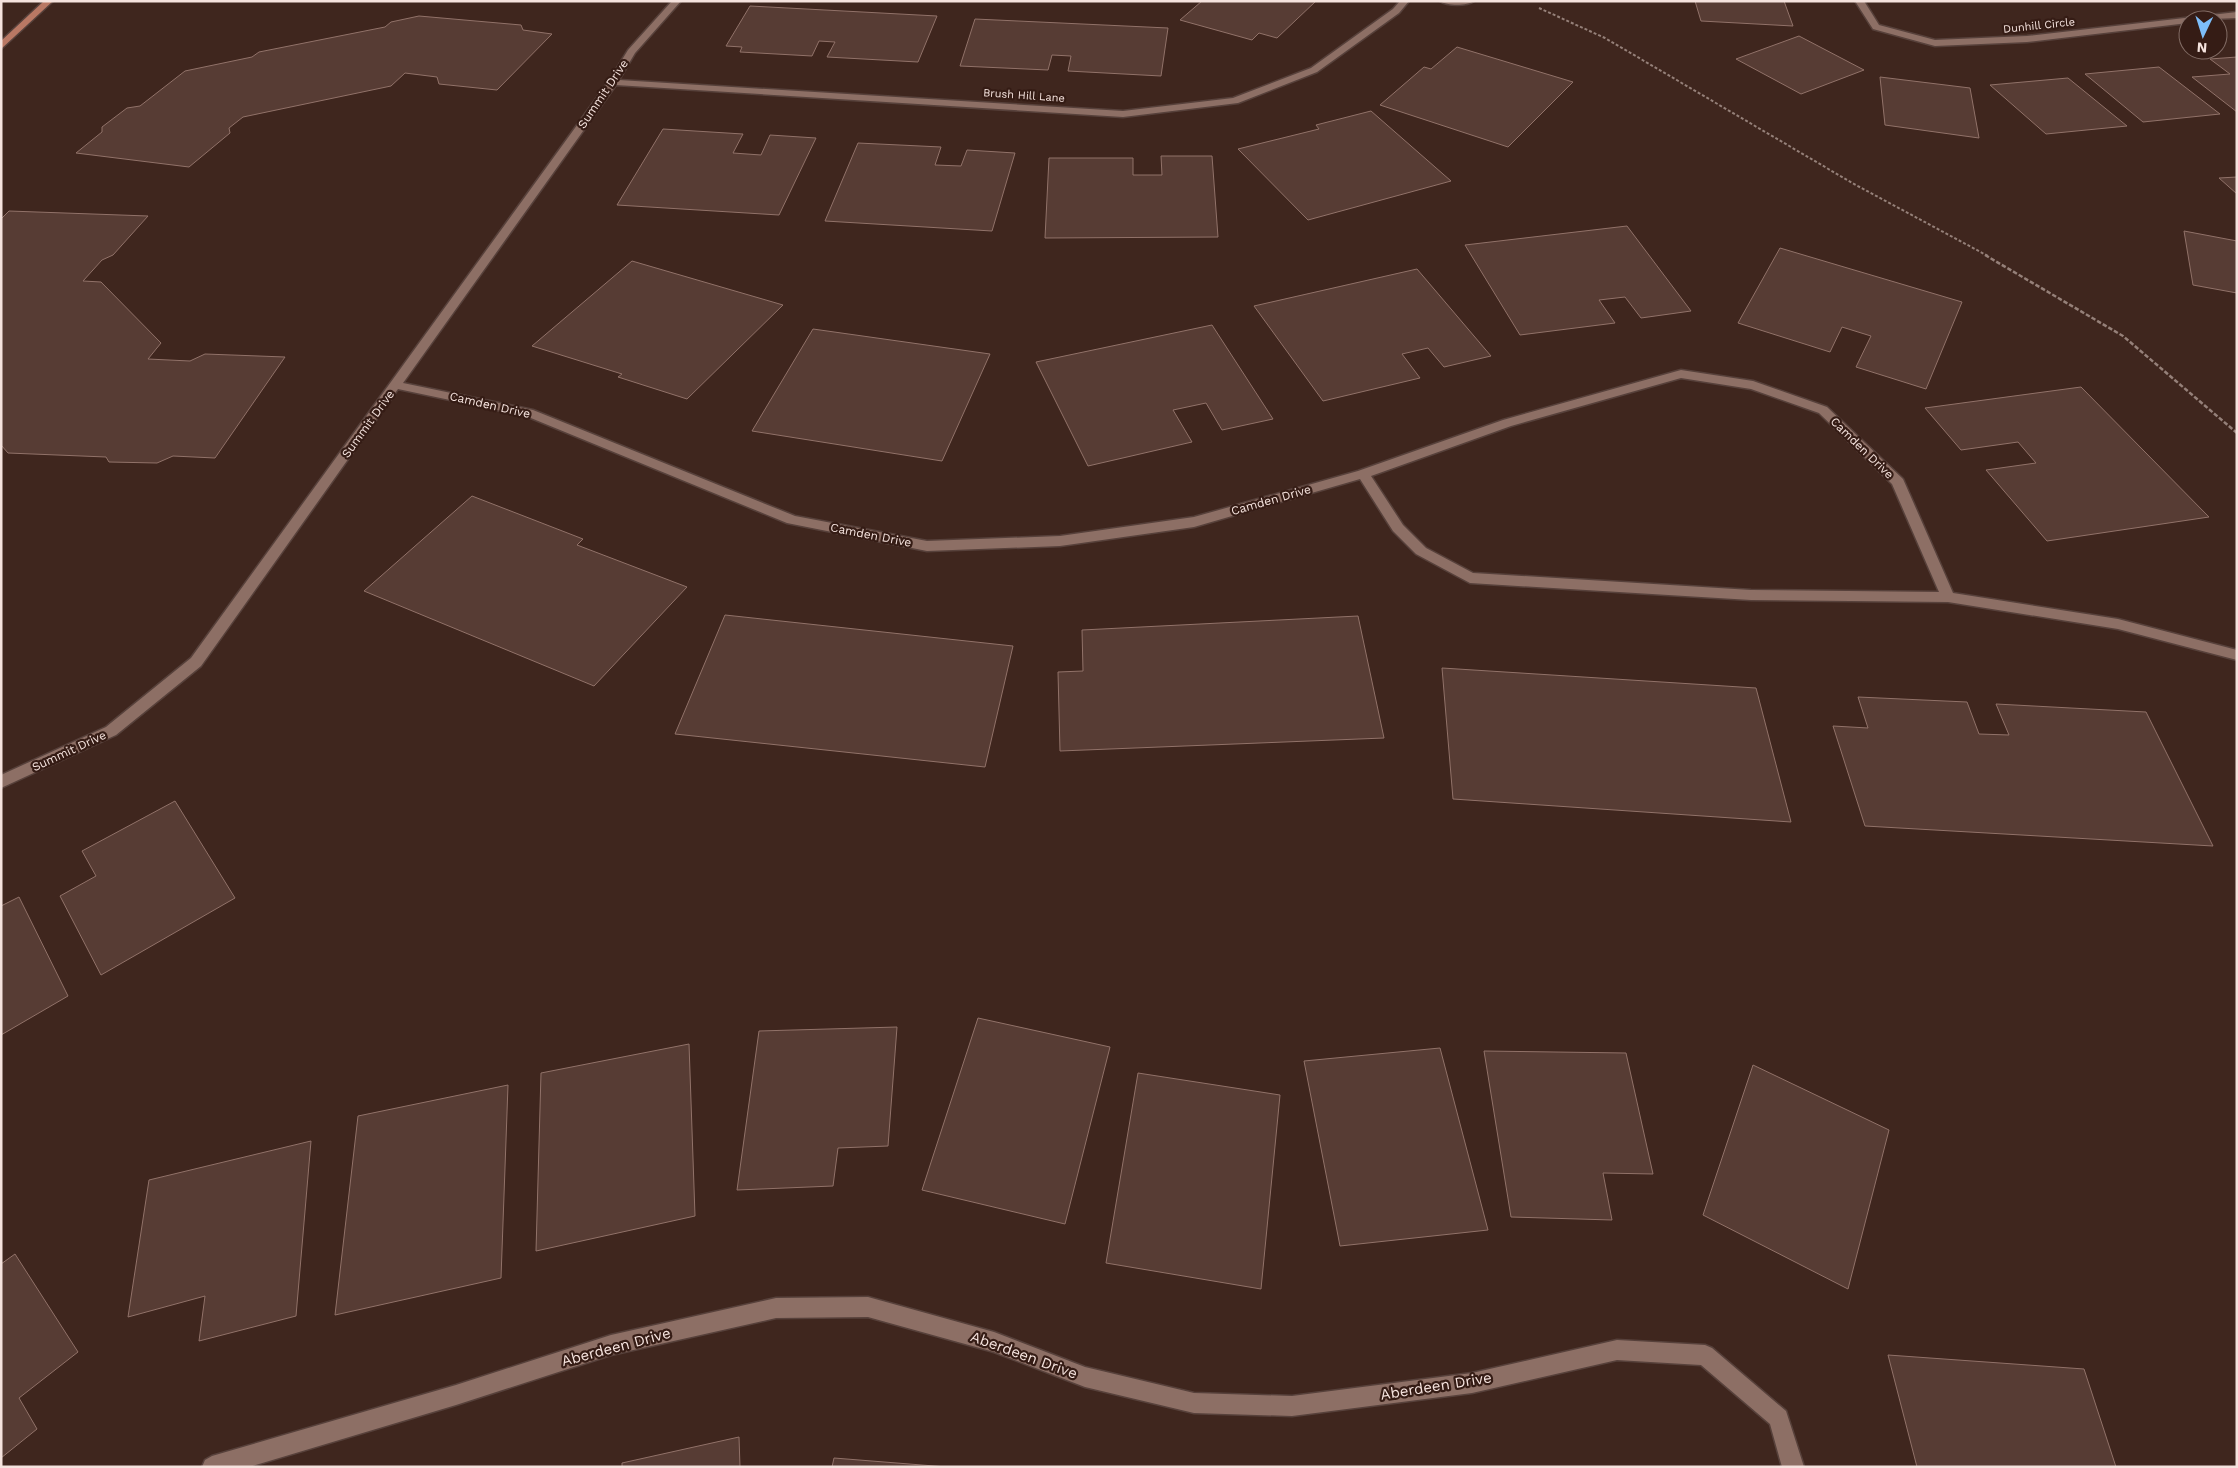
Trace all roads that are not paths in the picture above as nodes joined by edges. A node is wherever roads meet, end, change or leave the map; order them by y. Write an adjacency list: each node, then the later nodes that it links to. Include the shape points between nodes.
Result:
1 (49, 1): 8 (main road)
2 (677, 1): 9 (street, Summit Drive, via 631,52)
3 (1405, 1): 9 (street, Brush Hill Lane, via 1396,11 1314,70 1235,101 1123,114)
4 (1444, 1): 5 (street)
5 (1470, 1)
6 (1860, 1): 7 (street, Dunhill Circle, via 1876,27 1935,42 2027,39)
7 (2237, 15)
8 (1, 46)
9 (613, 82): 10 (street, Summit Drive)
10 (396, 385): 11 (street, Camden Drive, via 529,413 792,520 927,546 1060,541 1194,522); 14 (street, Summit Drive, via 196,662 110,731)
11 (1363, 474): 12 (street, via 1398,528 1421,551 1470,578 1751,596); 12 (street, Camden Drive, via 1507,422 1682,374 1753,385 1823,410 1898,482)
12 (1948, 597): 13 (street, via 2118,624)
13 (2237, 655)
14 (1, 782)
15 (212, 1467): 16 (street, Aberdeen Drive, via 456,1396 611,1345 776,1308 868,1306 994,1342 1085,1377 1194,1403 1292,1406 1472,1383 1617,1350 1705,1355 1779,1418)
16 (1793, 1467)

